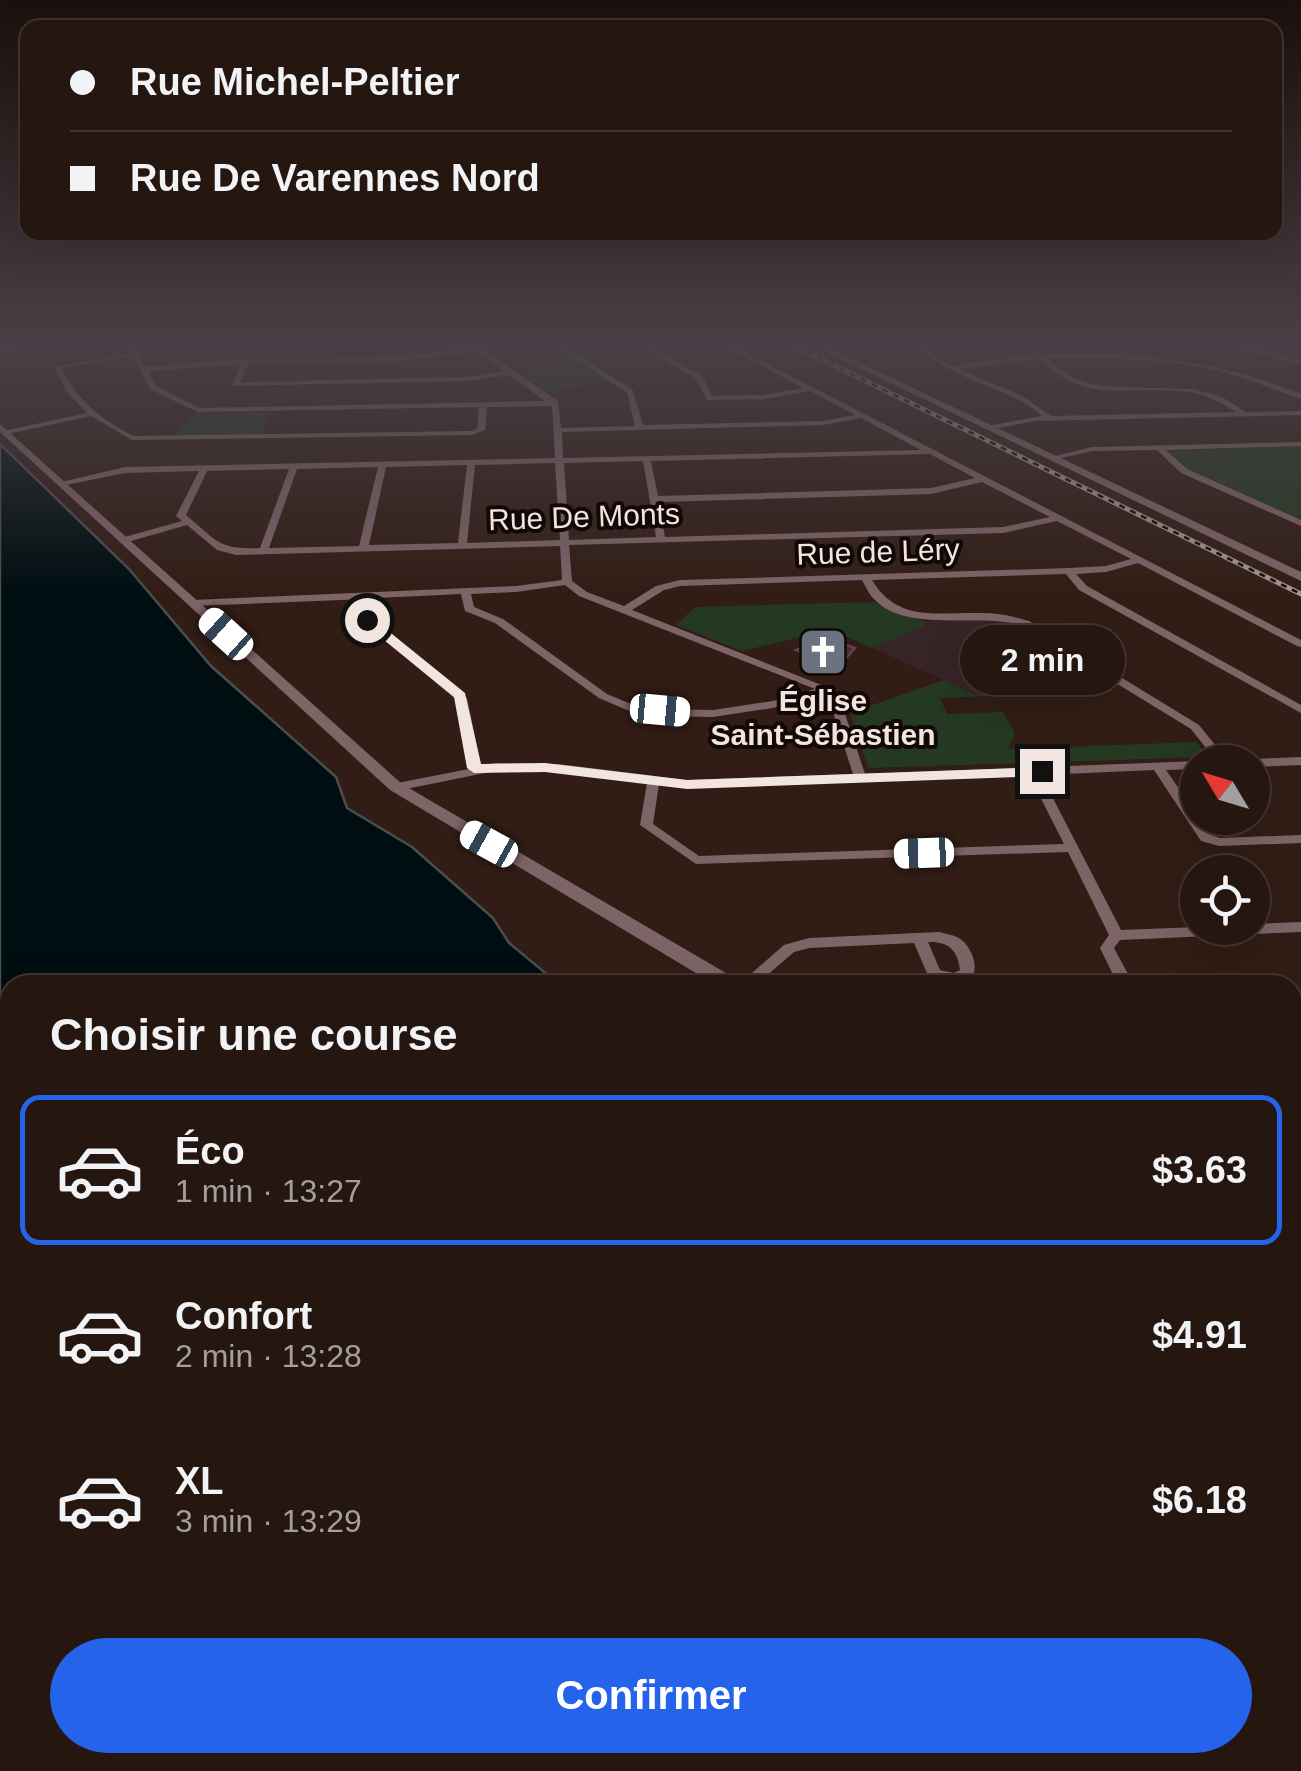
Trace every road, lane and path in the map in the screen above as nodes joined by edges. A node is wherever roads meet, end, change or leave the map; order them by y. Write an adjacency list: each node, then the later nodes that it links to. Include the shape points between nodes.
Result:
1 (3, 430): 19 (street)
2 (118, 430): 3 (street, via 132,438)
3 (480, 430)
4 (558, 430): 5 (street); 13 (street)
5 (572, 430)
6 (888, 430): 10 (street)
7 (993, 430): 11 (street)
8 (1301, 444): 9 (street)
9 (1160, 448): 11 (street); 23 (street, via 1184,471)
10 (931, 452): 12 (street); 18 (street)
11 (1052, 458): 33 (street)
12 (648, 460): 13 (street); 20 (street)
13 (560, 462): 14 (street); 26 (street)
14 (471, 464): 15 (street); 27 (street)
15 (382, 467): 16 (street); 28 (street)
16 (294, 469): 17 (street); 29 (street)
17 (204, 470): 19 (street, via 118,470); 22 (street, via 181,514)
18 (982, 478): 20 (street, via 931,491); 21 (street)
19 (61, 482): 24 (street)
20 (654, 499): 25 (street)
21 (1057, 518): 25 (street, Rue De Monts, via 1002,530); 30 (street)
22 (188, 522): 24 (street); 29 (street, Rue De Monts, via 223,550)
23 (1301, 523)
24 (124, 540): 37 (street)
25 (661, 540): 26 (street, Rue De Monts)
26 (562, 543): 27 (street, Rue De Monts); 34 (street)
27 (462, 546): 28 (street, Rue De Monts)
28 (363, 548): 29 (street, Rue De Monts)
29 (263, 552)
30 (1138, 560): 31 (street, Rue de Léry); 39 (street)
31 (1069, 571): 32 (street, Rue de Léry); 41 (street, via 1083,588)
32 (865, 577): 38 (street, Rue de Léry, via 674,584); 42 (street, via 878,600 906,613 1025,622 1195,727)
33 (1301, 577)
34 (567, 582): 35 (street); 38 (street)
35 (466, 591): 36 (street); 40 (street, via 468,608 622,704 746,712)
36 (372, 594): 37 (street); 47 (street, via 368,622 463,700)
37 (192, 603): 51 (street)
38 (625, 610): 40 (street)
39 (1301, 644)
40 (825, 690): 49 (street)
41 (1301, 710)
42 (1209, 745)
43 (1301, 761): 44 (street)
44 (1270, 762)
45 (1180, 766): 46 (street)
46 (1158, 767): 48 (street); 52 (street, via 1206,838)
47 (474, 768): 50 (street, via 545,767); 51 (street)
48 (1034, 772): 49 (street); 53 (street)
49 (860, 778): 50 (street)
50 (653, 782): 53 (street, via 646,825 696,860)
51 (396, 787): 57 (street)
52 (1301, 838)
53 (1072, 848): 55 (street)
54 (1301, 927): 55 (street)
55 (1116, 935): 59 (street, via 1107,948)
56 (919, 938): 58 (street, via 796,944)
57 (714, 975)
58 (758, 975)
59 (1121, 975)

